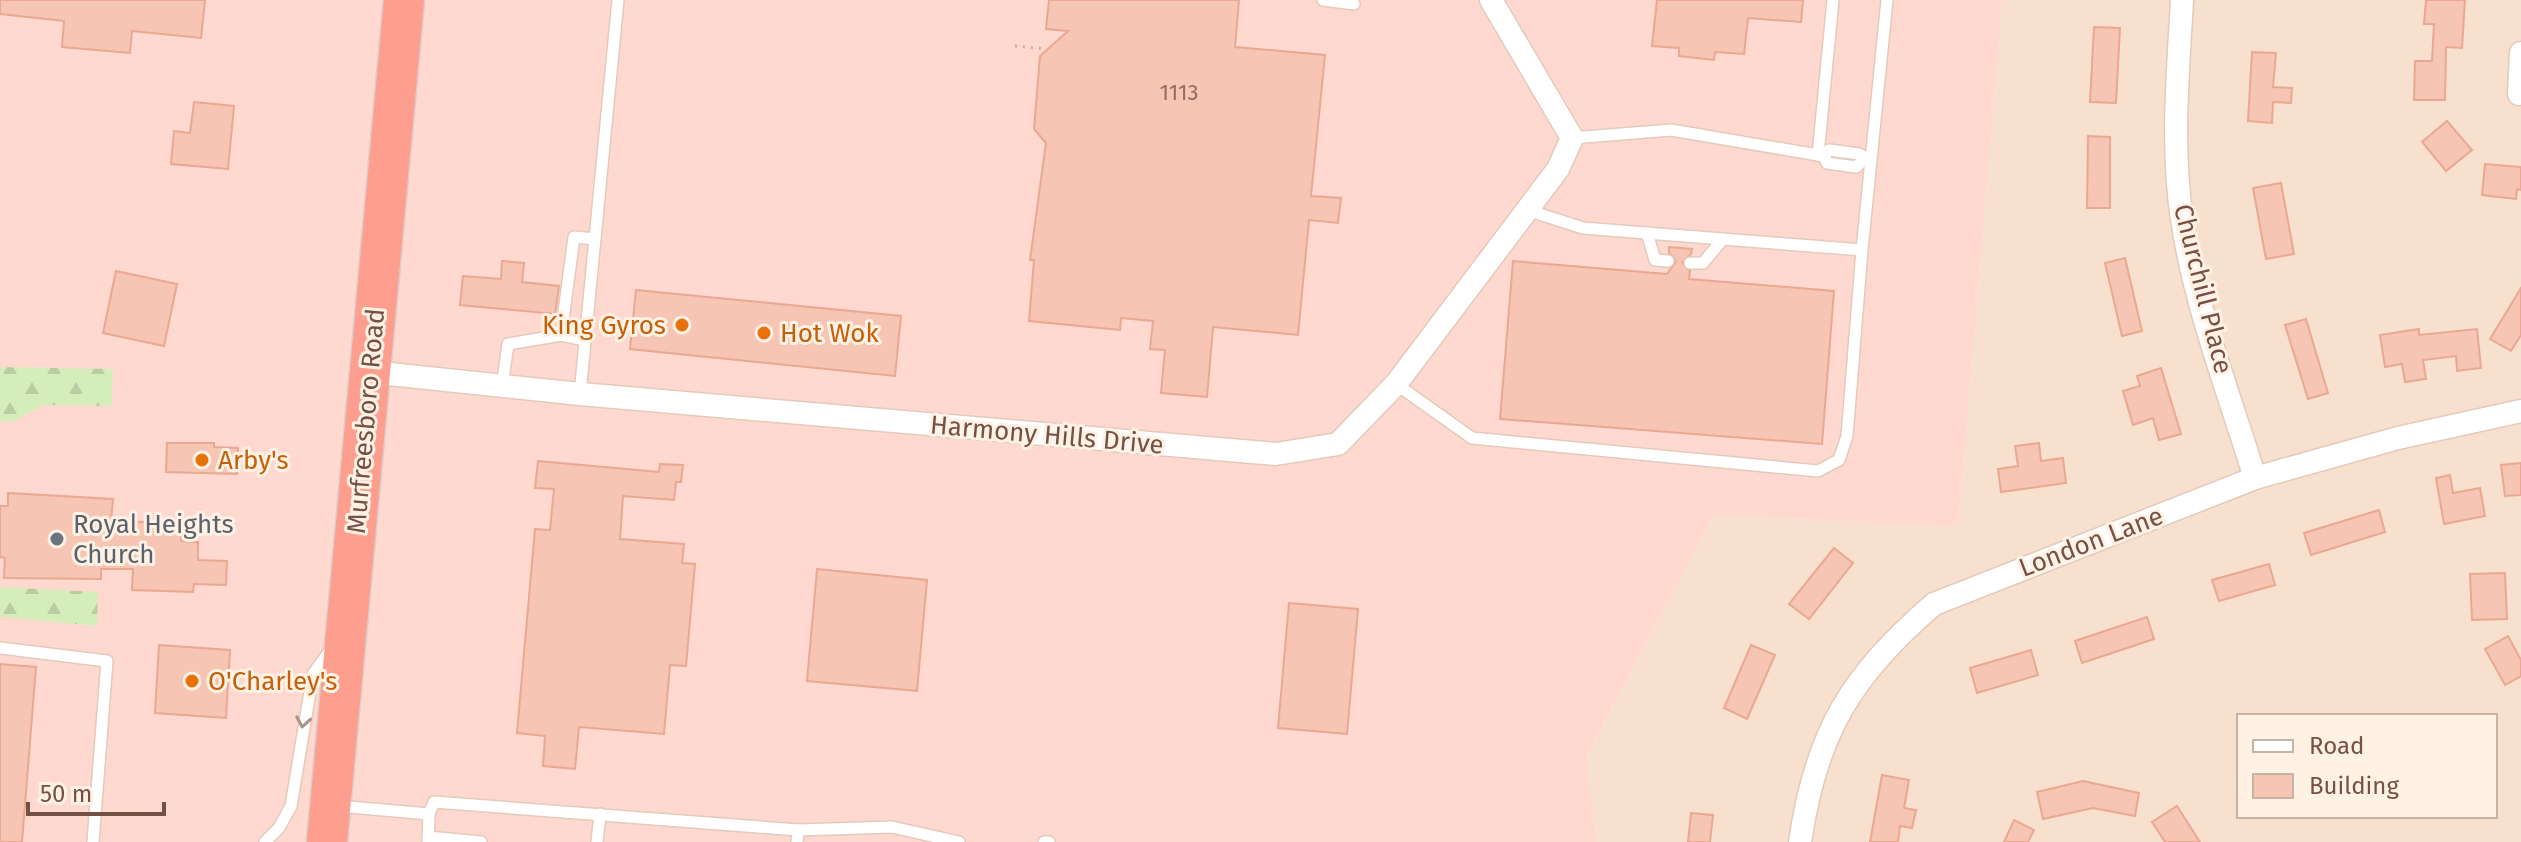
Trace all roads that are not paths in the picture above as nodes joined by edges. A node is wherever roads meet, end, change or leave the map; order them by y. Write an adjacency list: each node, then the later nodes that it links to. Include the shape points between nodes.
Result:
1 (404, 0): 23 (highway, Murfreesboro Road)
2 (618, 0): 16 (lane)
3 (1323, 0): 8 (lane)
4 (1491, 0): 11 (street)
5 (1833, 0): 12 (lane)
6 (1887, 0): 13 (lane)
7 (2182, 0): 28 (street, Churchill Place, via 2175,148 2182,220 2199,296)
8 (1354, 4)
9 (2521, 53): 10 (street)
10 (2519, 94)
11 (1572, 138): 12 (lane, via 1671,130); 14 (street, Harmony Hills Drive, via 1558,169)
12 (1821, 156): 13 (lane, via 1829,150)
13 (1867, 160): 18 (lane)
14 (1526, 210): 15 (lane, via 1583,228); 24 (street, Harmony Hills Drive)
15 (1647, 233): 17 (lane); 19 (lane, via 1655,260)
16 (595, 239): 21 (lane, via 574,237); 22 (lane)
17 (1723, 239): 18 (lane); 20 (lane, via 1703,263)
18 (1862, 250): 24 (lane, via 1847,436 1839,460 1818,471 1472,438)
19 (1668, 261)
20 (1690, 263)
21 (561, 335): 22 (lane); 25 (lane, via 508,344)
22 (585, 340): 26 (lane)
23 (370, 372): 25 (street, Harmony Hills Drive); 29 (highway, Murfreesboro Road)
24 (1396, 384): 26 (street, Harmony Hills Drive, via 1338,444 1276,454)
25 (502, 386): 26 (street, Harmony Hills Drive)
26 (580, 394)
27 (2521, 411): 28 (street, London Lane)
28 (2255, 478): 41 (street, London Lane, via 1934,604 1891,641 1853,686 1812,776)
29 (347, 629): 33 (highway, Murfreesboro Road); 37 (lane, one-way to 37, via 313,674 291,806)
30 (0, 648): 36 (lane, via 107,661)
31 (429, 814): 32 (lane, via 434,802); 33 (lane); 35 (lane)
32 (600, 814): 34 (lane); 39 (lane)
33 (329, 824)
34 (798, 836): 40 (lane, via 892,827)
35 (428, 839): 38 (lane)
36 (93, 842)
37 (265, 842)
38 (481, 842)
39 (597, 842)
40 (959, 842)
41 (1800, 842)

